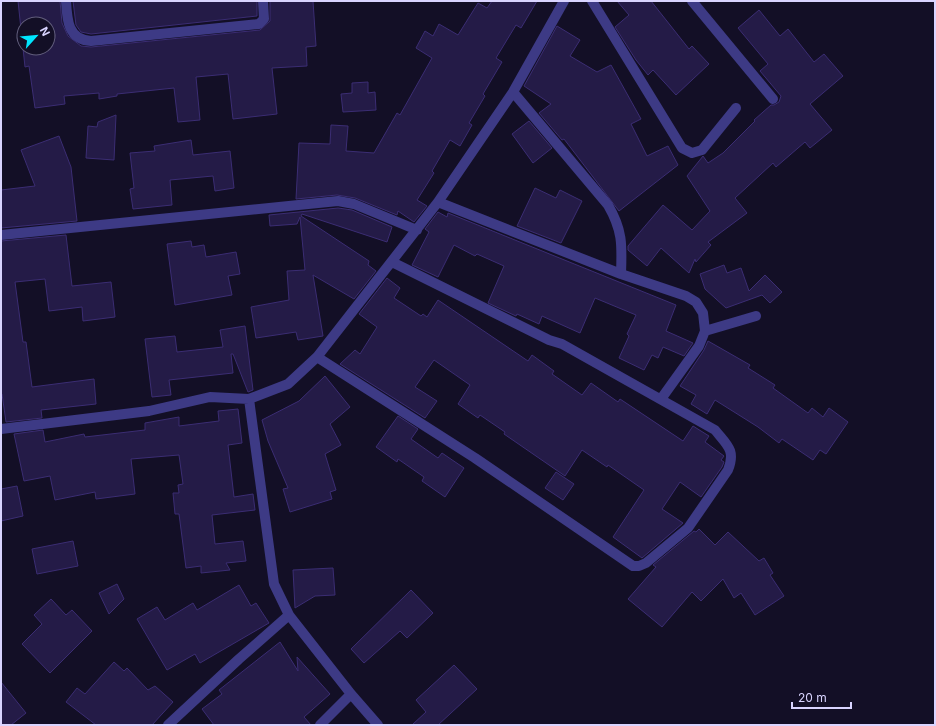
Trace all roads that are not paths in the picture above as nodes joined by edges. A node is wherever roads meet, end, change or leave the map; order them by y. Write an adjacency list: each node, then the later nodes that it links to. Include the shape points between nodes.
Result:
1 (66, 1): 2 (street, via 71,31 76,37 91,41 259,24 264,19)
2 (263, 1)
3 (564, 1): 6 (street)
4 (592, 1): 8 (street, via 682,148 692,153 702,150)
5 (692, 1): 7 (street)
6 (514, 92): 9 (street); 13 (street, via 608,205 617,221 622,241)
7 (773, 99)
8 (736, 108)
9 (438, 202): 10 (street); 13 (street)
10 (417, 230): 11 (street, via 354,204 338,201); 12 (street)
11 (1, 235)
12 (392, 262): 16 (street); 18 (street, via 549,340 562,344)
13 (621, 274): 15 (street, via 686,296 696,302 703,313)
14 (756, 316): 15 (street)
15 (704, 331): 18 (street, via 699,346)
16 (318, 357): 17 (street, via 288,384); 18 (street, via 475,458 633,566 646,563 688,528 728,470 731,461 729,447 715,430)
17 (249, 399): 19 (street, via 210,397 149,411); 20 (street, via 274,584)
18 (662, 399)
19 (1, 429)
20 (289, 615): 21 (street); 22 (street)
21 (351, 694): 23 (street); 24 (street)
22 (168, 725)
23 (320, 725)
24 (378, 725)

